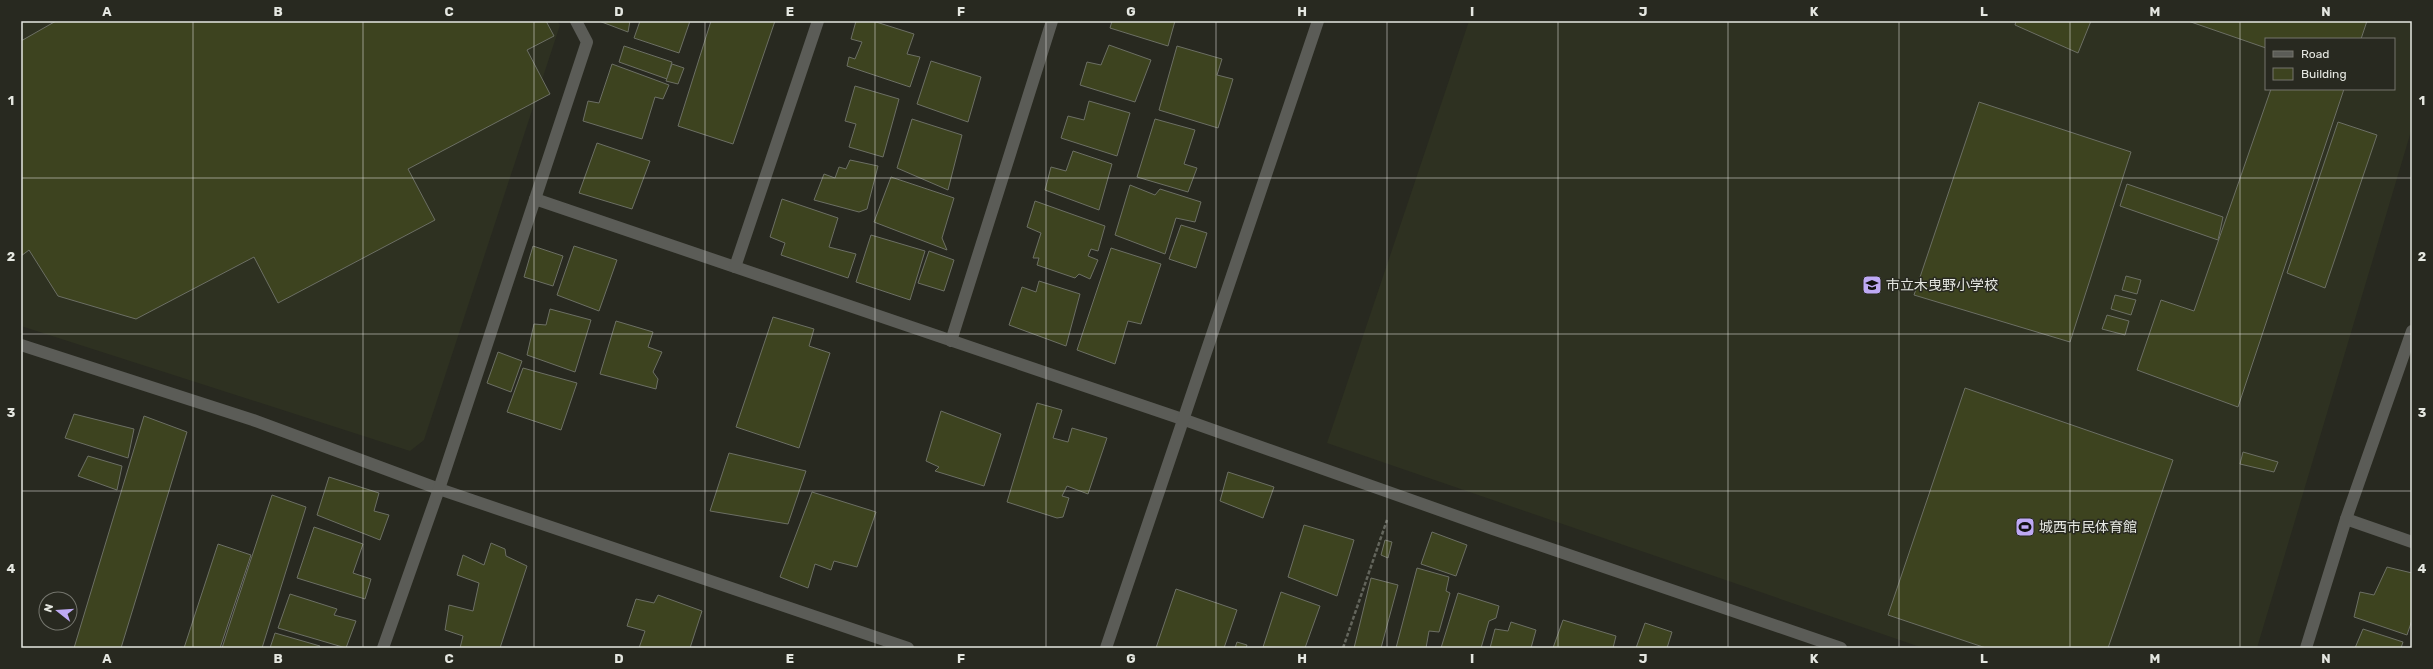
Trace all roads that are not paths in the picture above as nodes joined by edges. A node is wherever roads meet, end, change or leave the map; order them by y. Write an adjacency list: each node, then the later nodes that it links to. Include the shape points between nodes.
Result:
1 (576, 21): 5 (street, via 587,42)
2 (818, 21): 6 (street)
3 (1052, 21): 8 (street)
4 (1318, 21): 10 (street)
5 (535, 199): 6 (street); 11 (street)
6 (735, 267): 8 (street)
7 (2412, 331): 12 (street)
8 (951, 341): 10 (street)
9 (21, 345): 11 (street, via 253,420)
10 (1185, 420): 16 (street); 17 (street)
11 (439, 489): 14 (street); 15 (street)
12 (2346, 519): 13 (street); 18 (street)
13 (2412, 542)
14 (383, 648)
15 (908, 648)
16 (1106, 648)
17 (1841, 648)
18 (2306, 648)

